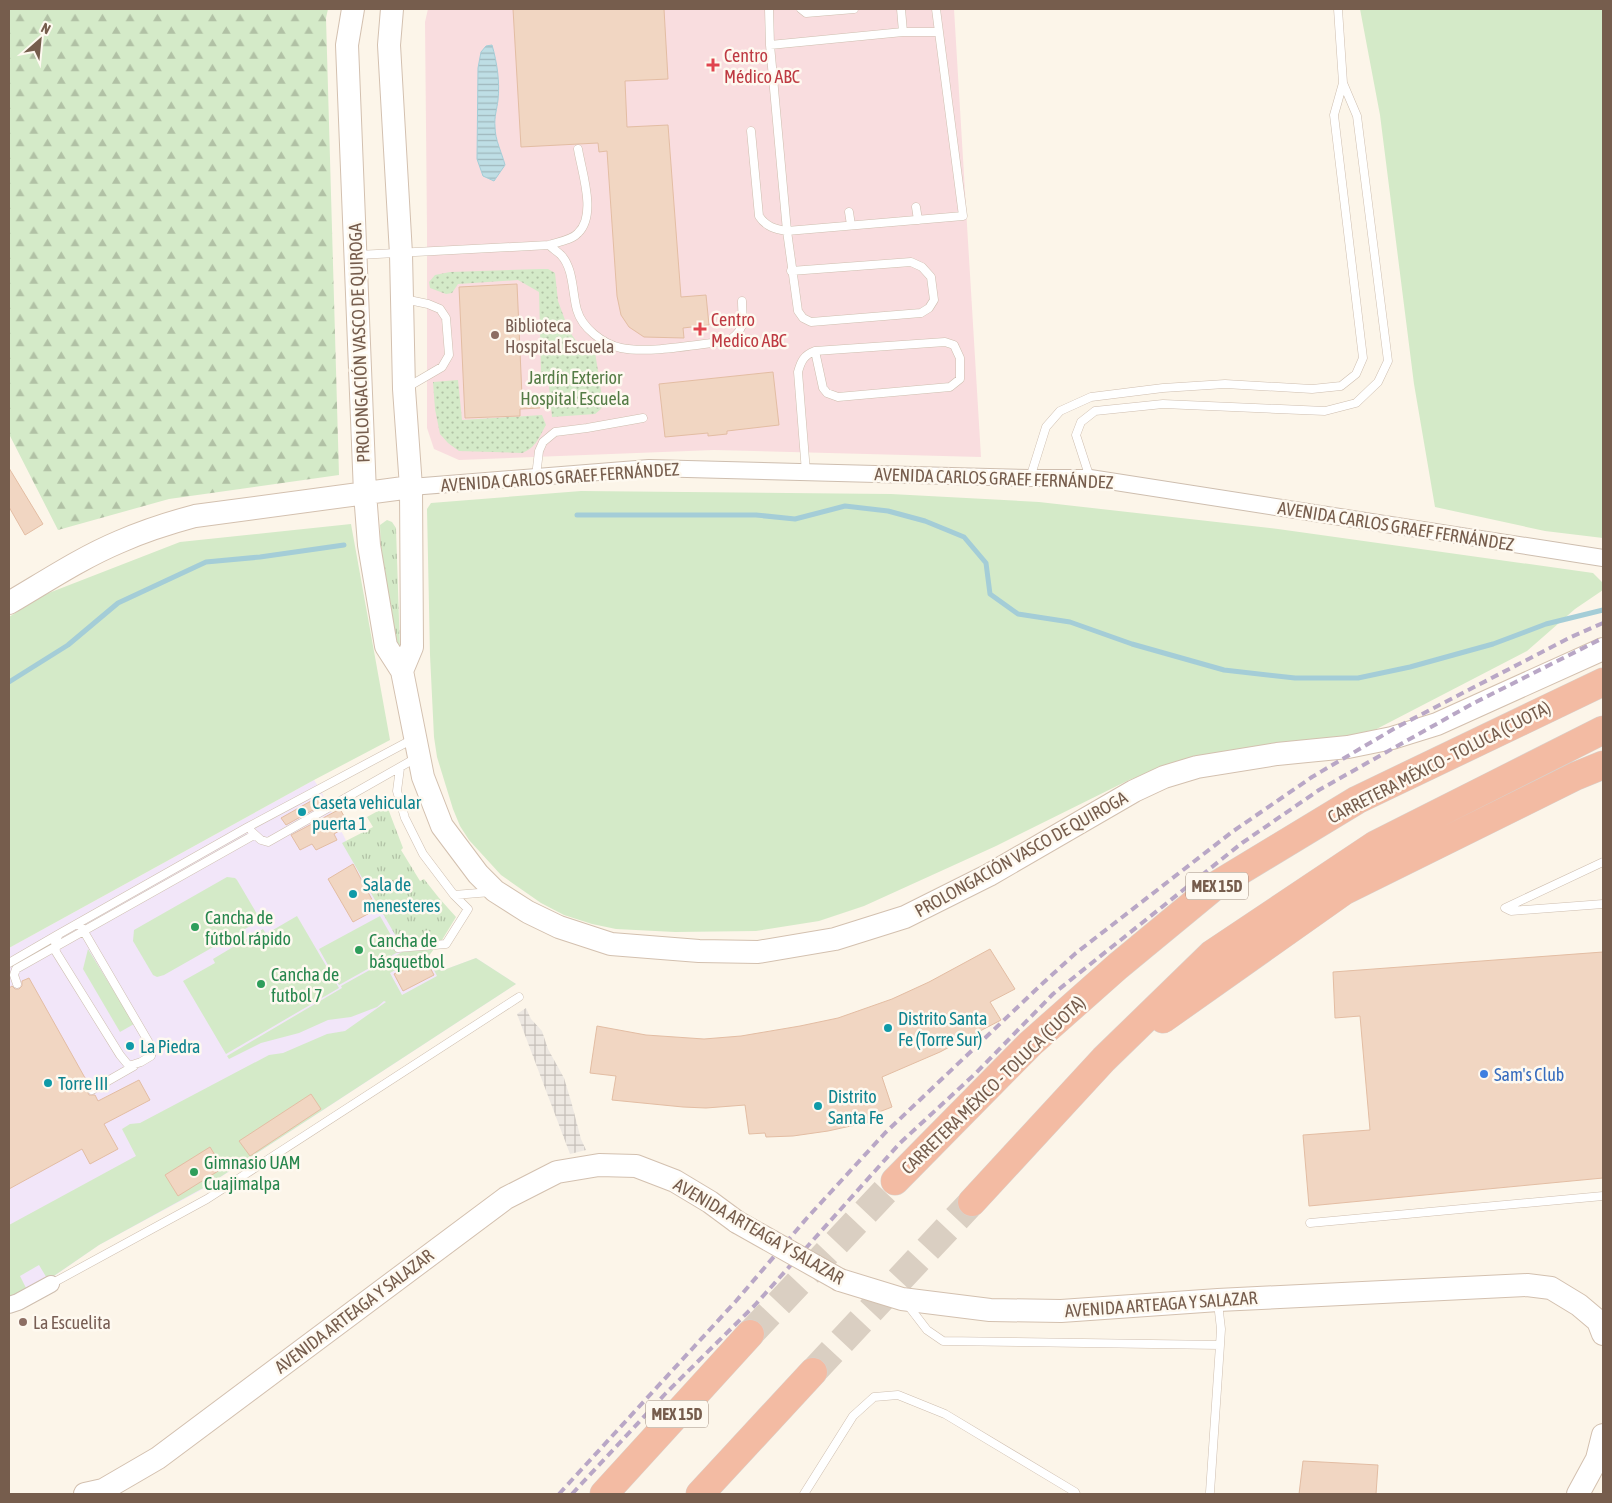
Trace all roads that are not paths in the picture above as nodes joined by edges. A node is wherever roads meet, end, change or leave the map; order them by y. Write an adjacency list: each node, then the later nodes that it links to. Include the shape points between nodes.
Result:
1 (353, 9): 22 (street, PROLONGACIÓN VASCO DE QUIROGA, via 347,45)
2 (392, 9): 21 (street, via 389,45)
3 (769, 9): 11 (lane)
4 (801, 9): 5 (lane, via 806,13)
5 (854, 9)
6 (901, 9): 9 (lane)
7 (936, 9): 10 (lane)
8 (1338, 9): 12 (lane)
9 (903, 32): 10 (lane); 11 (lane)
10 (938, 32): 17 (lane, via 963,216)
11 (770, 45): 19 (lane)
12 (1343, 83): 31 (lane, via 1334,115 1363,358 1356,374 1341,386 1312,389 1225,384 1091,397 1060,411 1046,427); 32 (lane, via 1357,116 1388,361 1378,382 1356,403 1325,411 1162,404 1095,411 1081,422 1076,435)
13 (751, 131): 19 (lane, via 759,216 772,228)
14 (578, 150): 20 (lane, via 588,204 586,223 578,235)
15 (916, 207): 17 (lane)
16 (849, 212): 18 (lane)
17 (918, 220): 18 (lane)
18 (851, 225): 19 (lane)
19 (787, 231): 23 (lane)
20 (549, 245): 21 (lane); 25 (lane, via 562,256 570,272 578,312 588,328 605,342 622,348 652,349 728,341 738,335 742,326)
21 (401, 254): 22 (lane); 24 (street)
22 (356, 256): 34 (street, PROLONGACIÓN VASCO DE QUIROGA)
23 (791, 271): 23 (lane, via 798,312 811,322 921,313 934,300 932,277 912,262)
24 (402, 298): 27 (street); 27 (lane, via 440,309 446,318 448,355 442,367)
25 (742, 301)
26 (816, 351): 26 (lane, via 946,342 954,345 960,358 960,379 950,387 838,397 823,388); 29 (lane, via 806,354 798,372)
27 (404, 389): 33 (street)
28 (643, 418): 30 (lane, via 555,432 543,442 539,451)
29 (806, 472): 30 (street, AVENIDA CARLOS GRAEF FERNÁNDEZ, via 649,468); 31 (street, AVENIDA CARLOS GRAEF FERNÁNDEZ)
30 (536, 476): 33 (street, AVENIDA CARLOS GRAEF FERNÁNDEZ)
31 (1030, 478): 32 (street, AVENIDA CARLOS GRAEF FERNÁNDEZ)
32 (1090, 478): 35 (street, AVENIDA CARLOS GRAEF FERNÁNDEZ)
33 (411, 487): 34 (street); 38 (street, via 412,647)
34 (365, 493): 36 (street, via 195,516 161,525 118,542); 38 (street, PROLONGACIÓN VASCO DE QUIROGA, via 369,545 386,646)
35 (1603, 558)
36 (9, 603)
37 (1603, 649): 46 (street, PROLONGACIÓN VASCO DE QUIROGA, via 1437,724 1392,738 1197,767 1164,777 989,875 904,917 835,939 758,952 611,944 559,927)
38 (402, 671): 41 (street, PROLONGACIÓN VASCO DE QUIROGA)
39 (1603, 682): 60 (highway, CARRETERA MÉXICO - TOLUCA (CUOTA) / MEX 15D, via 1357,800 1216,886 1030,1044)
40 (1603, 730): 57 (highway, MEX 15D, via 1375,845 1318,882 1212,954)
41 (411, 754): 43 (lane, via 393,752); 44 (lane, via 268,842); 46 (street, PROLONGACIÓN VASCO DE QUIROGA, via 442,826 472,868); 47 (lane, via 397,791 405,818 423,854)
42 (1603, 765): 57 (highway, via 1344,891)
43 (248, 827): 44 (lane); 49 (lane)
44 (254, 835): 50 (lane)
45 (1603, 862): 48 (lane, via 1505,908 1512,911)
46 (494, 891): 47 (lane)
47 (454, 895): 53 (lane, via 468,909 446,944)
48 (1603, 904)
49 (78, 923): 50 (lane); 51 (lane)
50 (83, 931): 52 (lane); 58 (lane, via 152,1048 152,1056)
51 (59, 934): 52 (lane); 54 (lane)
52 (55, 947): 55 (lane, via 16,969); 58 (lane, via 126,1064)
53 (398, 948)
54 (9, 963)
55 (17, 984)
56 (519, 997): 64 (lane, via 207,1199)
57 (1104, 1059): 62 (highway, MEX 15D)
58 (141, 1062): 59 (lane)
59 (92, 1090)
60 (894, 1182)
61 (1603, 1196): 63 (lane)
62 (972, 1202)
63 (1310, 1223)
64 (51, 1284): 67 (street)
65 (902, 1299): 66 (street, AVENIDA ARTEAGA Y SALAZAR, via 990,1310 1061,1311); 70 (lane, via 927,1330 943,1341); 74 (street, AVENIDA ARTEAGA Y SALAZAR, bridge, via 840,1280 737,1222 675,1181 636,1166 599,1165 557,1172 506,1198 158,1458 103,1490)
66 (1218, 1300): 69 (street, AVENIDA ARTEAGA Y SALAZAR, via 1527,1285 1551,1288 1579,1305 1598,1322); 70 (lane)
67 (9, 1305)
68 (750, 1334): 75 (highway, MEX 15D)
69 (1603, 1334)
70 (1220, 1344): 73 (lane)
71 (813, 1372): 76 (highway)
72 (1603, 1435): 79 (street, via 1597,1459)
73 (1210, 1492)
74 (85, 1494)
75 (604, 1494)
76 (700, 1494)
77 (804, 1494): 78 (lane, via 853,1416 874,1397 898,1395 945,1414)
78 (1076, 1494)
79 (1578, 1494)

